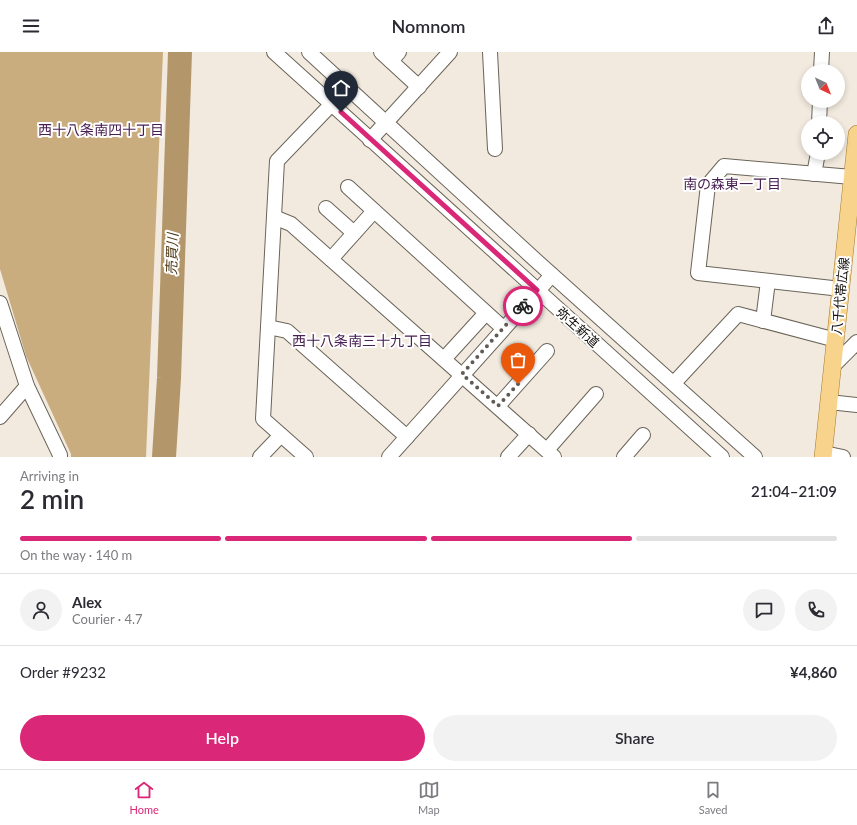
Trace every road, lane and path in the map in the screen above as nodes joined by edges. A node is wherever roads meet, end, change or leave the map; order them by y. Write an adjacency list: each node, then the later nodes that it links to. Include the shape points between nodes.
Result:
1 (274, 52): 10 (street, 弥生新道)
2 (309, 52): 9 (street, 弥生新道)
3 (450, 52): 8 (street)
4 (490, 52): 14 (street)
5 (822, 52): 7 (street)
6 (390, 55): 8 (street)
7 (822, 64)
8 (419, 87): 11 (street)
9 (348, 88): 10 (street); 11 (street, 弥生新道)
10 (331, 104): 13 (street, 弥生新道); 22 (street, via 277,161)
11 (386, 122): 13 (street); 26 (street, 弥生新道)
12 (857, 134): 15 (main road, 八千代帯広線)
13 (370, 140): 29 (street, 弥生新道)
14 (495, 149)
15 (856, 154): 18 (main road, 八千代帯広線)
16 (817, 160): 17 (street)
17 (814, 174): 18 (street); 27 (street, via 724,166 708,185 698,273)
18 (852, 177): 24 (main road, 八千代帯広線)
19 (348, 187): 21 (street)
20 (326, 208): 23 (street)
21 (374, 211): 23 (street); 31 (street)
22 (274, 217): 25 (street, via 291,224); 33 (street)
23 (354, 233): 25 (street)
24 (852, 233): 28 (main road, 八千代帯広線)
25 (331, 259): 38 (street)
26 (552, 275): 29 (street); 41 (street, 弥生新道)
27 (768, 281): 28 (street); 32 (street)
28 (841, 289): 35 (main road, 八千代帯広線)
29 (537, 290): 34 (street); 49 (street, 弥生新道)
30 (0, 303): 42 (street)
31 (486, 312): 34 (street); 38 (street)
32 (763, 321): 35 (street); 41 (street, via 738,314)
33 (268, 327): 51 (street, via 263,419); 53 (street, via 287,330)
34 (503, 328): 40 (street)
35 (836, 340): 39 (main road, 八千代帯広線)
36 (857, 342): 39 (street)
37 (548, 351): 46 (street)
38 (444, 359): 40 (street)
39 (833, 366): 44 (main road, 八千代帯広線)
40 (462, 374): 46 (street); 53 (street)
41 (674, 383): 47 (street, 弥生新道)
42 (27, 386): 48 (street); 56 (street)
43 (596, 394): 54 (street)
44 (829, 402): 45 (street); 55 (main road, 八千代帯広線)
45 (857, 405)
46 (498, 406): 50 (street)
47 (702, 408): 49 (street); 63 (street, 弥生新道)
48 (0, 418)
49 (686, 424): 62 (street, 弥生新道)
50 (529, 434): 54 (street); 60 (street)
51 (280, 435): 57 (street); 58 (street)
52 (643, 436): 61 (street)
53 (407, 437): 59 (street)
54 (550, 453)
55 (824, 455): 64 (street)
56 (60, 457)
57 (260, 457)
58 (306, 457)
59 (389, 457)
60 (508, 457)
61 (624, 457)
62 (722, 457)
63 (755, 457)
64 (843, 457)

